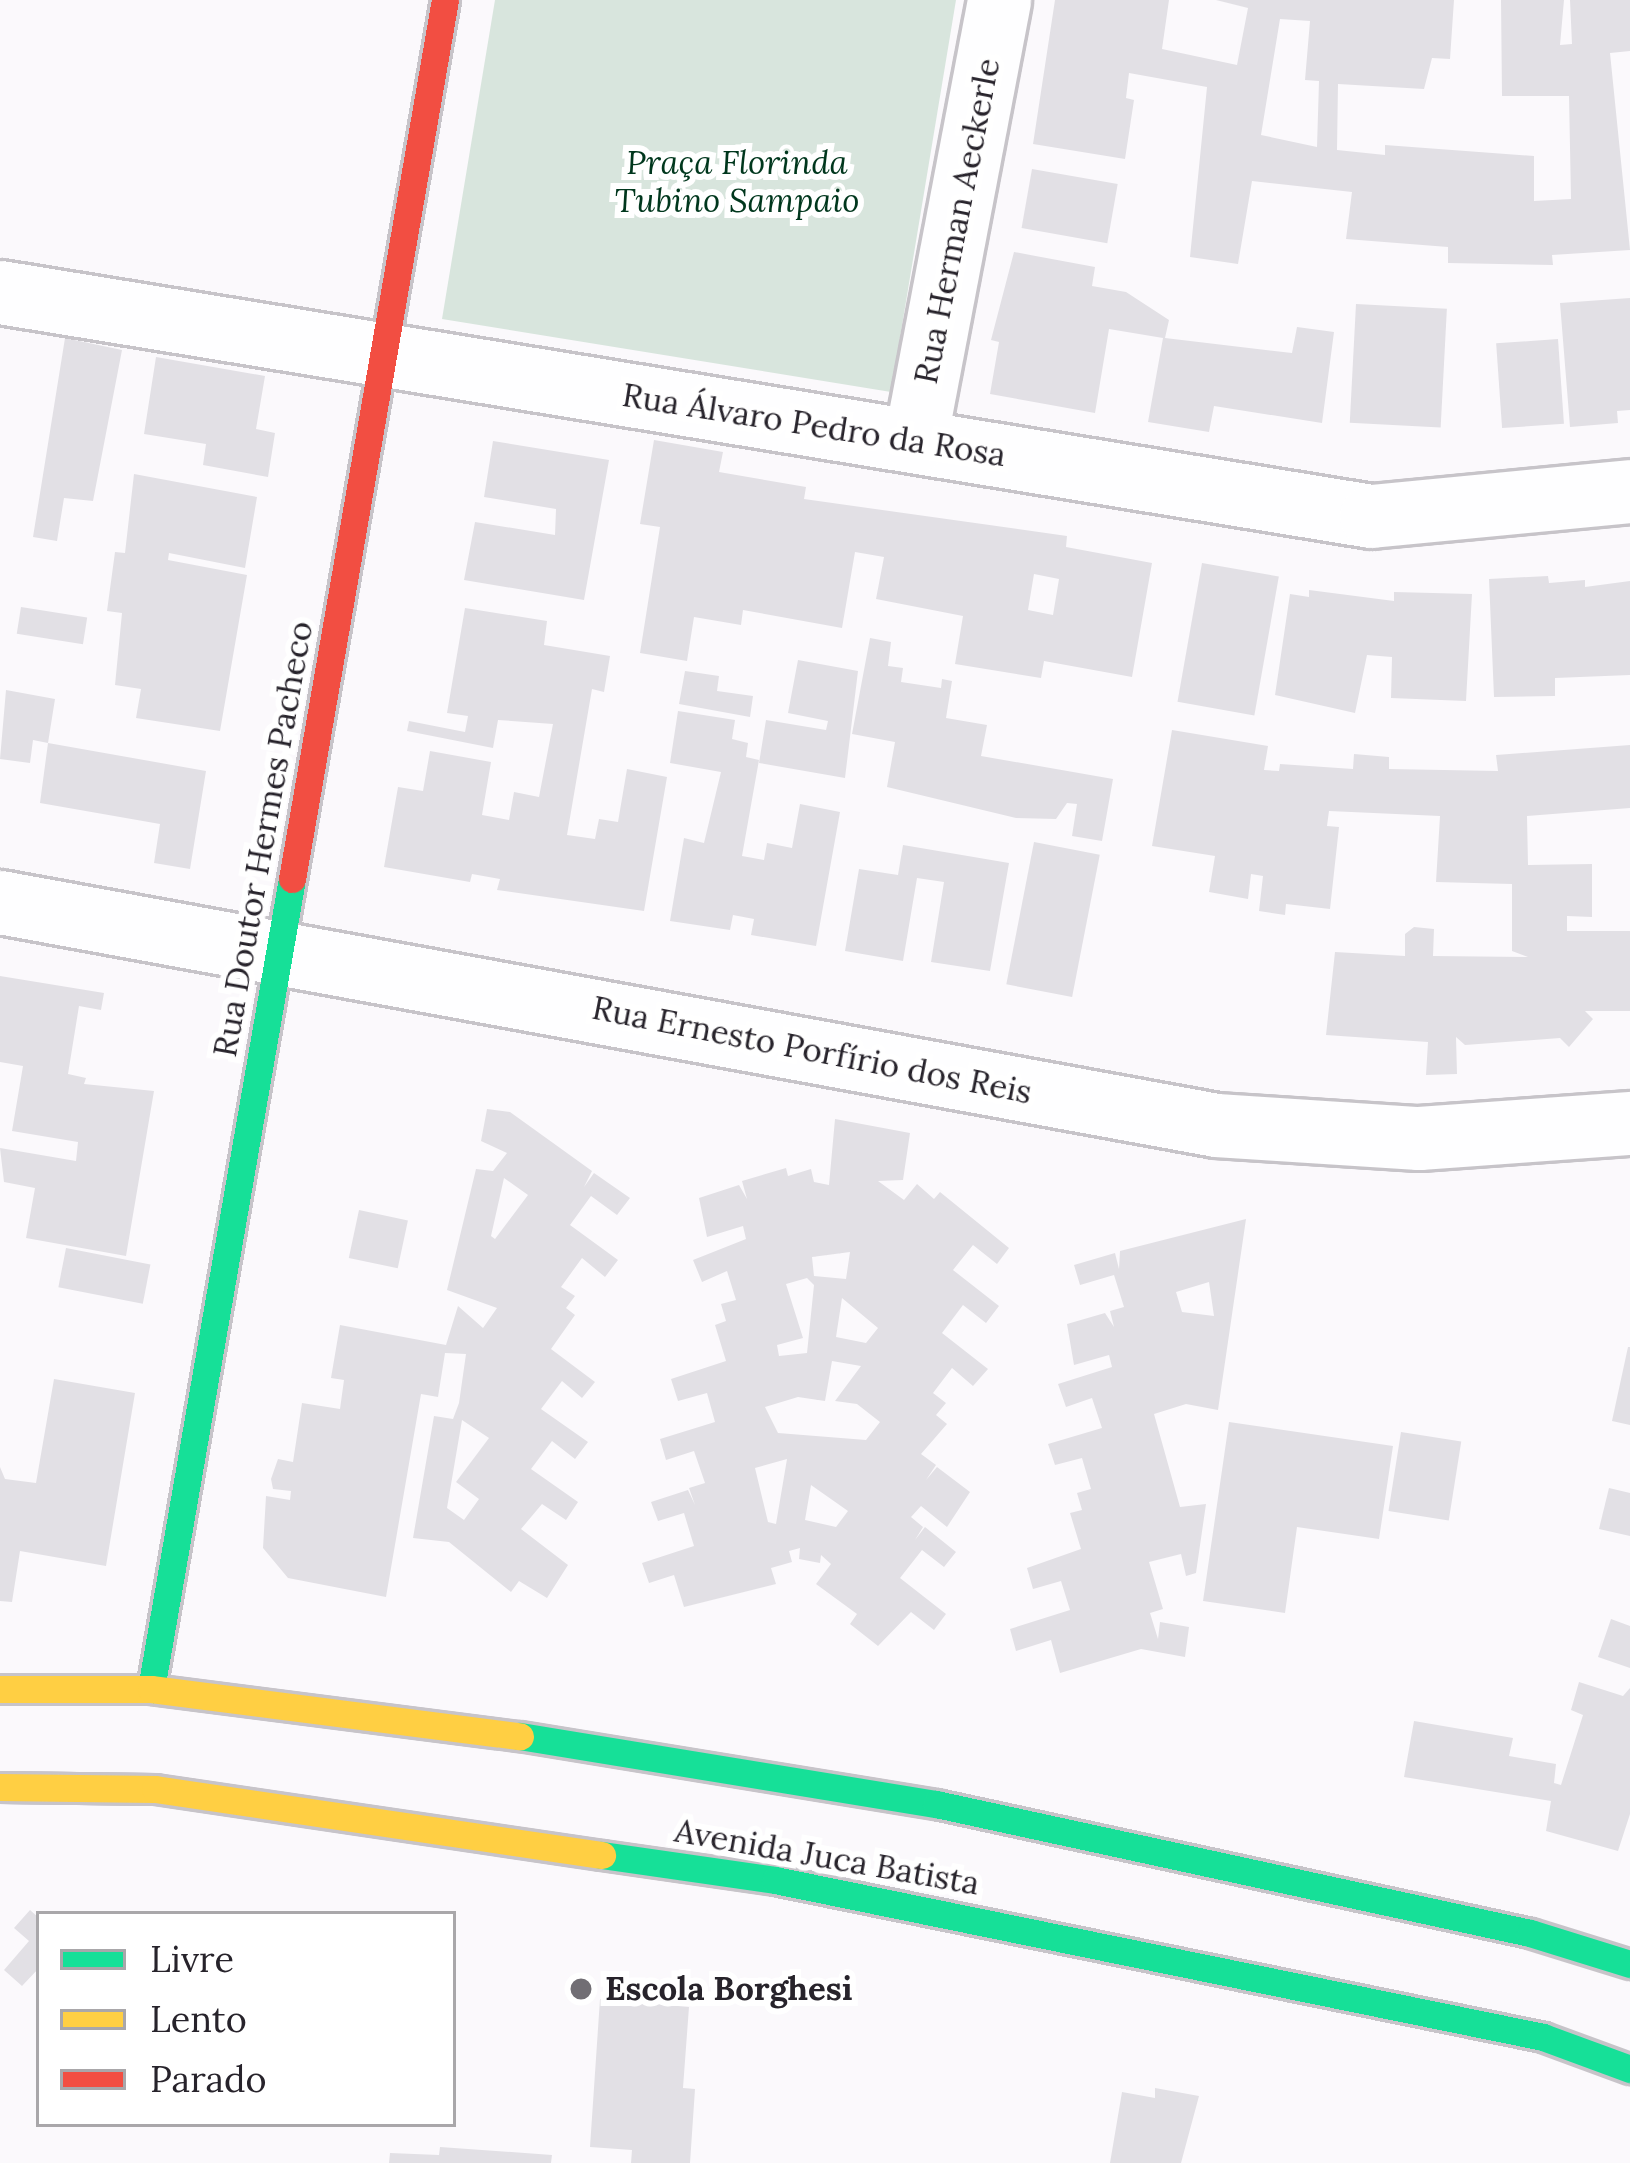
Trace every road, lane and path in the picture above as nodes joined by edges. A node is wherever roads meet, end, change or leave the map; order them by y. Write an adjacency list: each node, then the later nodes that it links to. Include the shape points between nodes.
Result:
1 (445, 0): 4 (main road, Rua Doutor Hermes Pacheco)
2 (999, 0): 5 (street, Rua Herman Aeckerle)
3 (0, 292): 4 (street, Rua Álvaro Pedro da Rosa)
4 (383, 354): 5 (street, Rua Álvaro Pedro da Rosa); 8 (main road, Rua Doutor Hermes Pacheco)
5 (915, 441): 6 (street, Rua Álvaro Pedro da Rosa, via 1371,516)
6 (1630, 491)
7 (0, 902): 8 (street, Rua Ernesto Porfírio dos Reis)
8 (280, 950): 9 (street, Rua Ernesto Porfírio dos Reis, via 1216,1125 1419,1138); 11 (main road, Rua Doutor Hermes Pacheco)
9 (1630, 1123)
10 (0, 1689): 11 (main road, Avenida Juca Batista)
11 (151, 1689): 13 (main road, Avenida Juca Batista, via 574,1743 936,1804 1531,1933)
12 (0, 1787): 14 (main road, Avenida Juca Batista, via 155,1789 775,1880 1543,2037)
13 (1630, 1964)
14 (1630, 2069)

